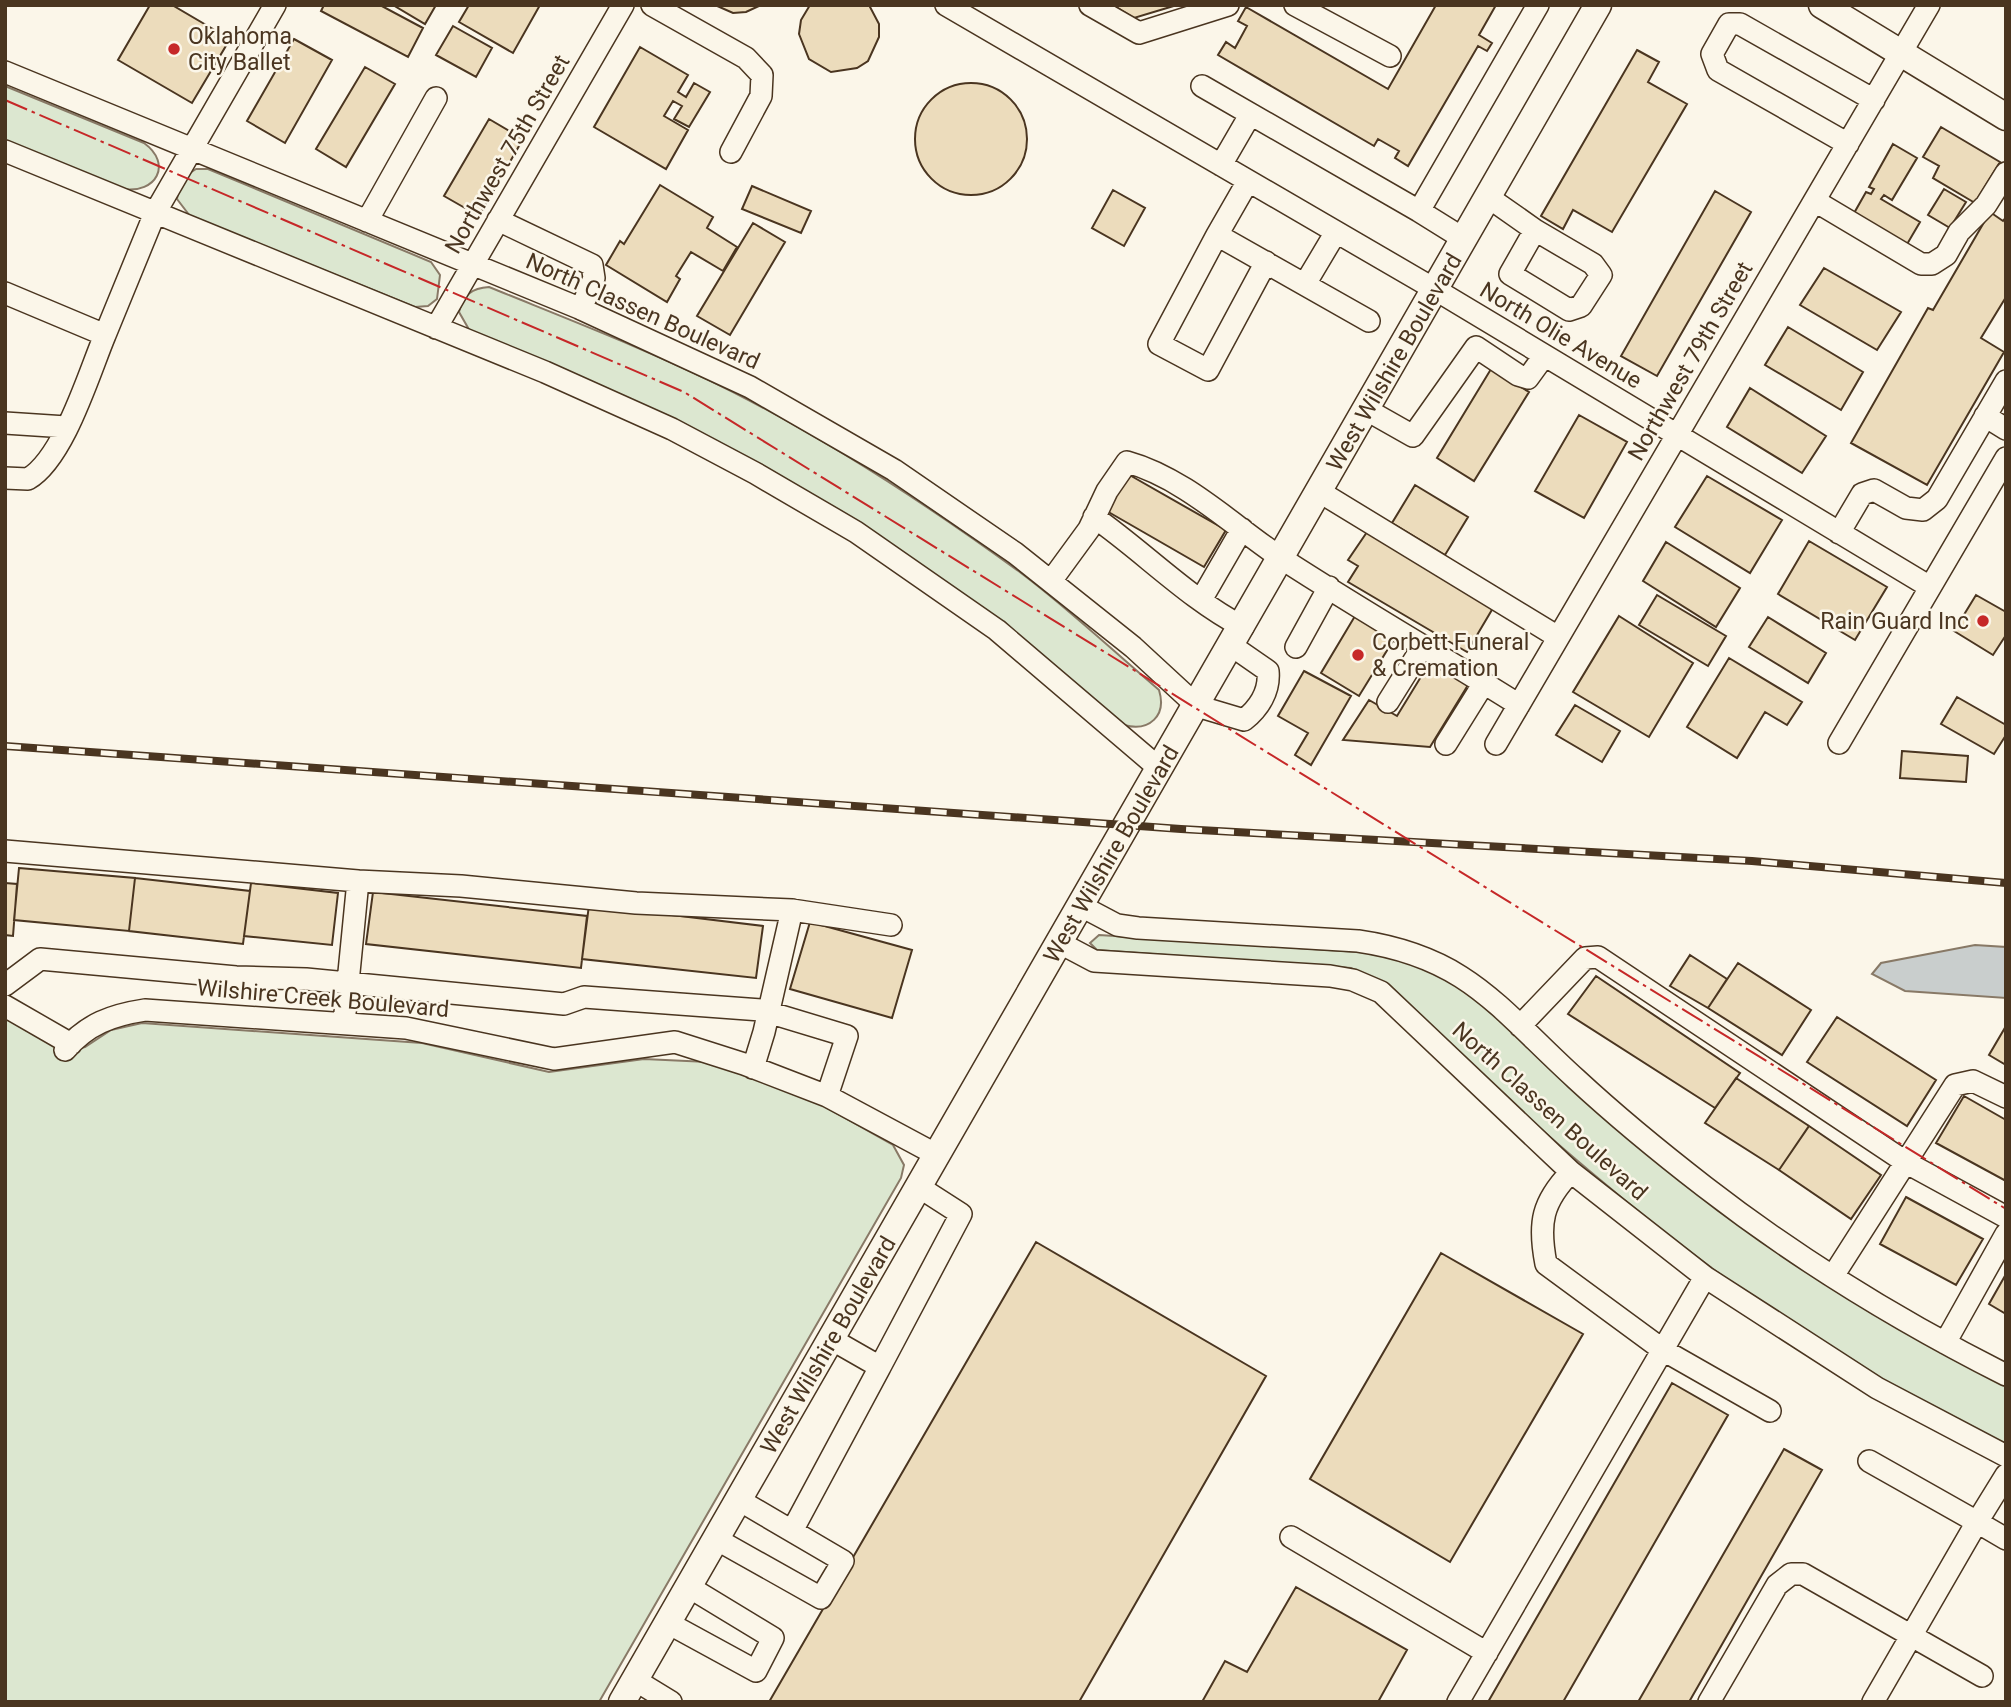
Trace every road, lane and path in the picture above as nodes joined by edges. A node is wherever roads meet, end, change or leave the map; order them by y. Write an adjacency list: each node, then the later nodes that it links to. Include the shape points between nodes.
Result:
1 (275, 5): 21 (street)
2 (623, 5): 31 (street, Northwest 75th Street)
3 (652, 5): 23 (street, via 746,58 762,75 761,96)
4 (1090, 5): 5 (street, via 1139,33)
5 (1228, 5)
6 (1295, 5): 13 (street)
7 (1538, 5): 29 (street)
8 (1598, 5): 27 (main road, West Wilshire Boulevard)
9 (1822, 5): 12 (main road)
10 (1929, 5): 12 (street, Northwest 79th Street)
11 (955, 7): 24 (street, North Olie Avenue)
12 (1902, 54): 17 (street, Northwest 79th Street); 19 (main road)
13 (1390, 56)
14 (5, 72): 21 (street, North Classen Boulevard)
15 (1202, 86): 18 (street)
16 (436, 98): 32 (street)
17 (1874, 100): 20 (street, Northwest 79th Street); 20 (street, via 1740,24 1729,24 1712,54 1718,70)
18 (1250, 115): 24 (street); 29 (street)
19 (2006, 117)
20 (1848, 144): 28 (street, Northwest 79th Street)
21 (192, 149): 30 (street); 32 (street, North Classen Boulevard)
22 (5, 151): 30 (street)
23 (731, 152)
24 (1221, 165): 26 (street, North Olie Avenue)
25 (2006, 173): 28 (street, via 1946,255 1932,264 1921,264)
26 (1248, 181): 34 (street, North Olie Avenue); 35 (street)
27 (1488, 197): 33 (street); 36 (main road, West Wilshire Boulevard)
28 (1815, 201): 55 (street, Northwest 79th Street)
29 (1419, 211): 36 (street)
30 (155, 213): 45 (street); 46 (street)
31 (498, 220): 38 (street, Northwest 75th Street); 42 (street, via 592,265 594,278)
32 (367, 221): 38 (street, North Classen Boulevard)
33 (1535, 230)
34 (1336, 232): 39 (street); 40 (street, North Olie Avenue)
35 (1217, 235): 37 (street); 37 (street, via 1159,344 1208,370)
36 (1464, 239): 40 (main road, West Wilshire Boulevard)
37 (1266, 262): 39 (street)
38 (473, 264): 42 (street, North Classen Boulevard); 45 (street, Northwest 75th Street)
39 (1305, 284): 43 (street)
40 (1436, 290): 44 (street, North Olie Avenue); 50 (main road, West Wilshire Boulevard)
41 (5, 293): 46 (street)
42 (581, 309): 63 (street, North Classen Boulevard, via 654,340 823,427 969,520)
43 (1369, 321)
44 (1491, 323): 47 (street); 48 (street, North Olie Avenue)
45 (436, 328): 78 (street, via 672,429 834,519 997,630)
46 (106, 335): 53 (street)
47 (1476, 347): 48 (street, via 1528,378); 50 (street, via 1413,436)
48 (1544, 356): 55 (street, North Olie Avenue)
49 (2006, 381): 51 (street)
50 (1367, 410): 58 (main road, West Wilshire Boulevard)
51 (1985, 416): 54 (street); 61 (street, via 1937,499 1923,510 1906,508 1874,490 1862,494)
52 (5, 423): 53 (street)
53 (66, 427): 57 (street, via 32,477)
54 (2006, 429)
55 (1676, 436): 61 (street, North Olie Avenue); 68 (street, Northwest 79th Street)
56 (2006, 458): 65 (street)
57 (5, 478)
58 (1320, 492): 62 (main road, West Wilshire Boulevard); 68 (street)
59 (1094, 517): 60 (street, via 1127,462 1149,468); 63 (street); 66 (street)
60 (1242, 528): 62 (street); 66 (street)
61 (1839, 533): 65 (street, North Olie Avenue)
62 (1282, 558): 64 (street); 67 (main road, West Wilshire Boulevard)
63 (1051, 581): 74 (street, North Classen Boulevard)
64 (1329, 587): 69 (street); 70 (street)
65 (1930, 587): 75 (street)
66 (1201, 600): 67 (street)
67 (1237, 636): 74 (main road, West Wilshire Boulevard); 74 (street, via 1268,671 1269,682 1256,710 1244,720)
68 (1559, 637): 73 (street, Northwest 79th Street)
69 (1423, 646): 71 (street); 72 (street)
70 (1296, 647)
71 (1484, 683): 73 (street); 76 (street)
72 (1388, 702)
73 (1519, 705): 77 (street, Northwest 79th Street)
74 (1198, 706): 78 (main road, West Wilshire Boulevard)
75 (1839, 743)
76 (1446, 744)
77 (1496, 744)
78 (1160, 769): 81 (main road, West Wilshire Boulevard)
79 (5, 851): 80 (street)
80 (358, 881): 82 (street, via 636,903); 85 (street)
81 (1081, 906): 84 (main road, West Wilshire Boulevard); 90 (street, North Classen Boulevard, via 1117,925 1358,941 1417,953 1464,976)
82 (792, 909): 83 (street); 88 (street)
83 (891, 925)
84 (1060, 943): 94 (main road, West Wilshire Boulevard); 96 (street, North Classen Boulevard, via 1094,961 1330,976 1367,985 1394,1002)
85 (348, 983): 86 (street, via 236,978 40,959); 88 (street, via 564,1004 584,997); 89 (street)
86 (5, 985)
87 (5, 1006): 89 (street, Wilshire Creek Boulevard, via 68,1047 96,1023 145,1010)
88 (767, 1011): 91 (street); 92 (street, via 847,1036)
89 (344, 1023): 91 (street, Wilshire Creek Boulevard, via 431,1032 554,1059 675,1042)
90 (1520, 1026): 95 (street, via 1585,958 1598,957); 100 (street, North Classen Boulevard, via 1666,1156)
91 (753, 1068): 92 (street, Wilshire Creek Boulevard)
92 (827, 1096): 94 (street, Wilshire Creek Boulevard)
93 (2006, 1097): 95 (street, via 1973,1081 1955,1085)
94 (937, 1155): 97 (main road, West Wilshire Boulevard)
95 (1907, 1163): 98 (street); 100 (street)
96 (1571, 1172): 101 (street, North Classen Boulevard); 104 (street, via 1552,1191 1540,1233 1546,1264)
97 (919, 1187): 102 (main road, West Wilshire Boulevard); 105 (street, via 961,1214)
98 (2006, 1217)
99 (2006, 1234): 103 (street)
100 (1833, 1276): 103 (street, North Classen Boulevard)
101 (1705, 1277): 104 (street); 108 (street, North Classen Boulevard, via 1877,1388)
102 (831, 1339): 105 (street); 111 (main road, West Wilshire Boulevard)
103 (1945, 1343): 106 (street, North Classen Boulevard)
104 (1663, 1350): 107 (street); 120 (street)
105 (880, 1367): 113 (street)
106 (2006, 1375)
107 (1770, 1411)
108 (2006, 1456)
109 (1869, 1461): 112 (street)
110 (2006, 1475): 112 (street)
111 (739, 1500): 113 (street); 115 (main road, West Wilshire Boulevard)
112 (1978, 1522): 116 (street); 119 (street)
113 (792, 1531): 115 (street, via 843,1561 821,1598)
114 (1290, 1537): 120 (street)
115 (716, 1539): 117 (main road, West Wilshire Boulevard)
116 (2006, 1539)
117 (689, 1587): 118 (main road, West Wilshire Boulevard); 118 (street, via 773,1638 756,1671)
118 (668, 1623): 122 (main road, West Wilshire Boulevard)
119 (1912, 1635): 121 (street); 125 (street, via 1803,1574 1791,1574 1777,1585); 126 (street)
120 (1487, 1653): 124 (street)
121 (1982, 1676)
122 (629, 1691): 123 (street)
123 (671, 1702)
124 (1458, 1702)
125 (1709, 1702)
126 (1872, 1702)

